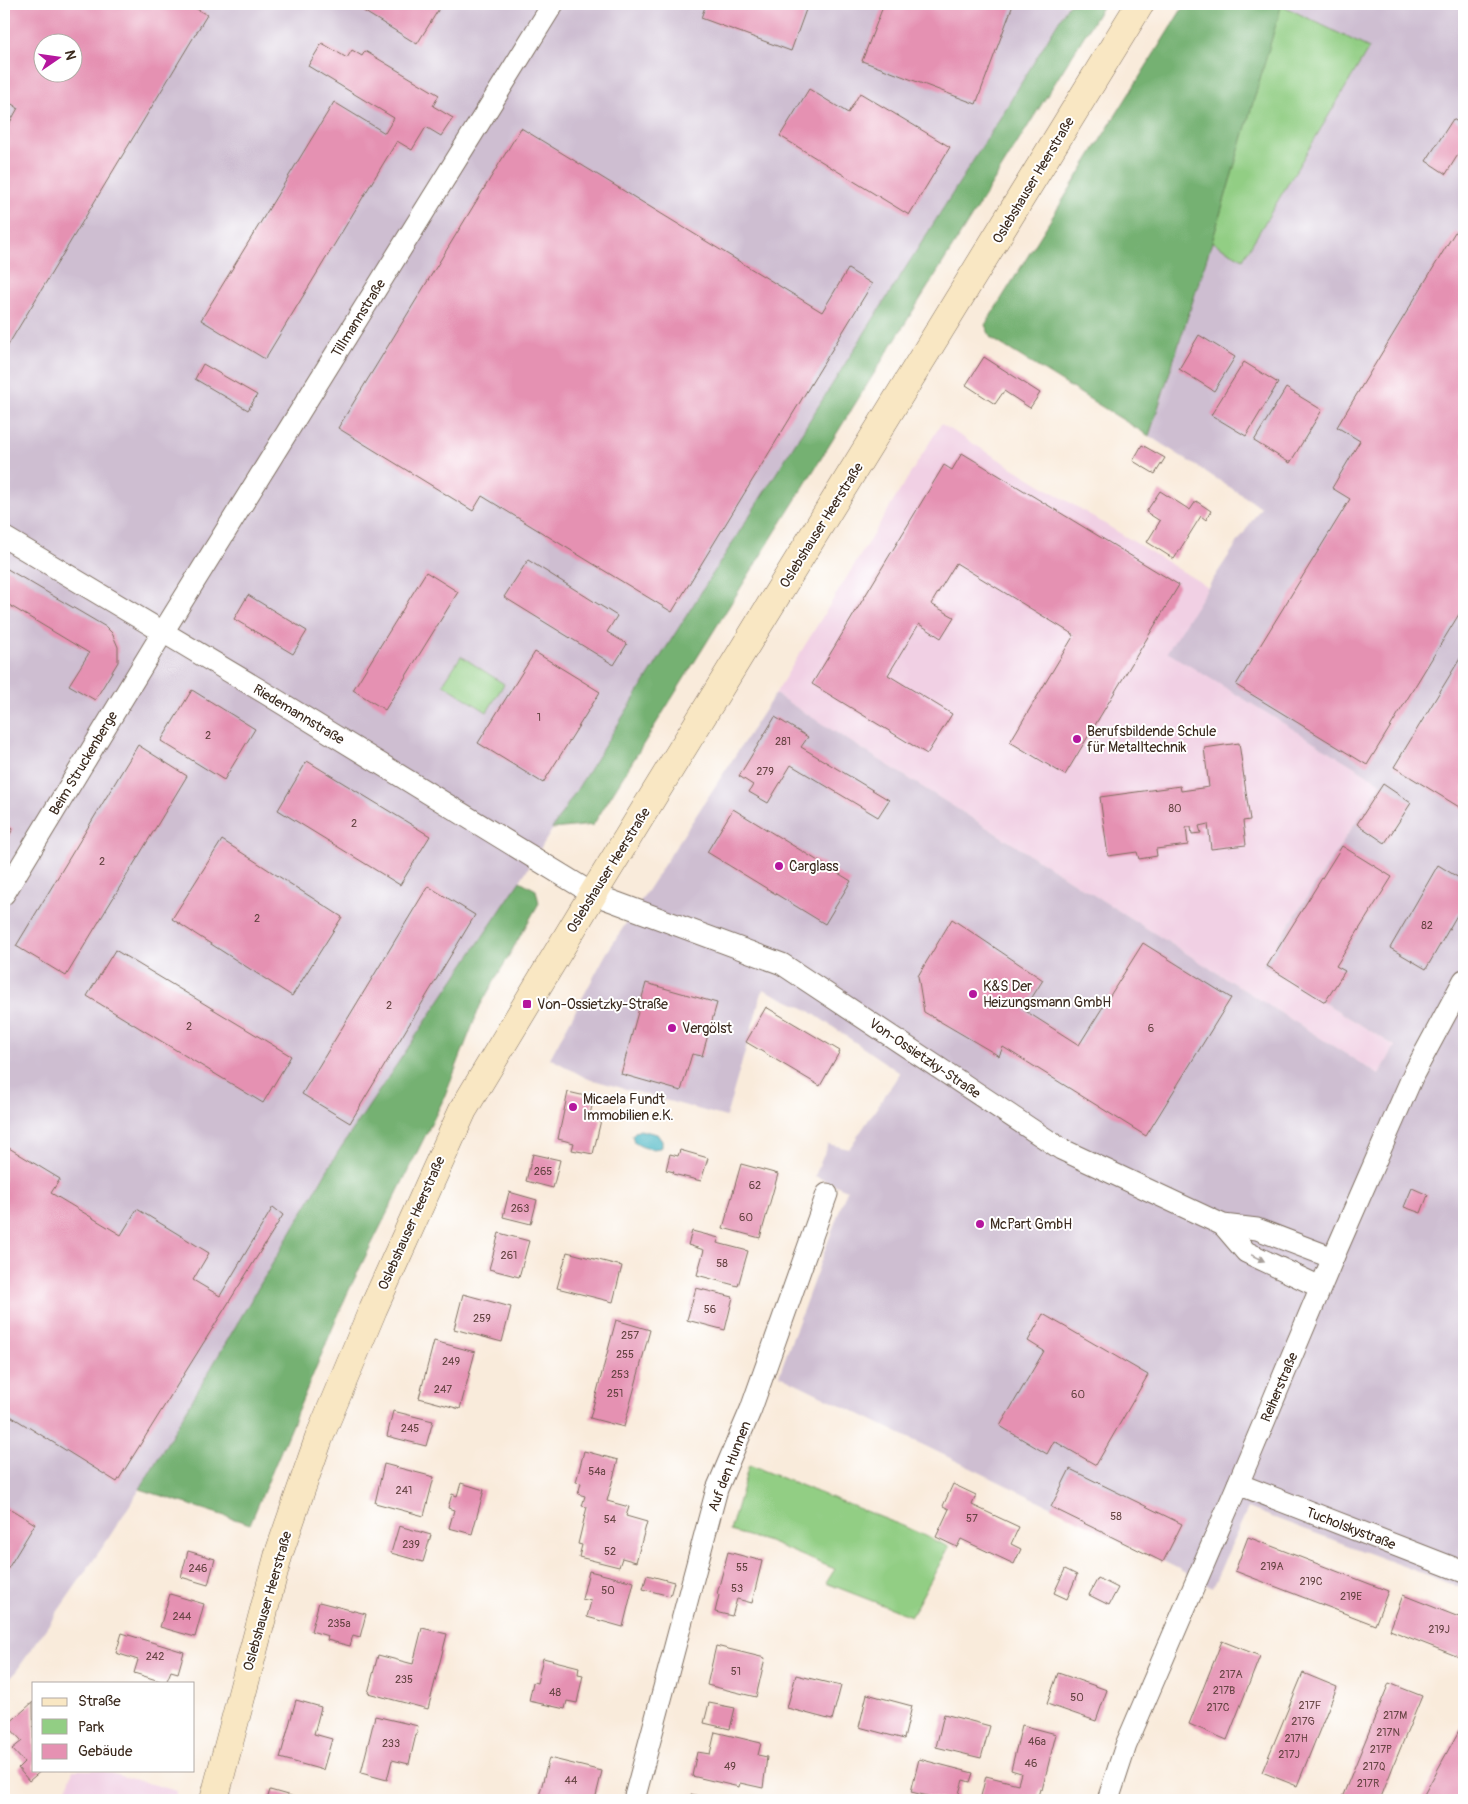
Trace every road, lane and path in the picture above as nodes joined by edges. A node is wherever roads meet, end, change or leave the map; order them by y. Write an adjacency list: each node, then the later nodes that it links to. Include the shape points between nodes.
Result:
1 (553, 4): 4 (street, Tillmannstraße)
2 (1140, 4): 6 (main road, Oslebshauser Heerstraße)
3 (4, 537): 4 (street, Riedemannstraße)
4 (163, 632): 5 (street, Beim Struckenberge); 6 (street, Riedemannstraße)
5 (4, 894)
6 (593, 894): 9 (street, Von-Ossietzky-Straße, via 782,964 1061,1149); 14 (main road, Oslebshauser Heerstraße, via 463,1110 369,1318 319,1438 279,1553)
7 (1464, 980): 10 (street, Reiherstraße, via 1414,1073)
8 (827, 1194): 15 (street, Auf den Hunnen, via 751,1409 717,1489)
9 (1224, 1225): 10 (street, Von-Ossietzky-Straße, via 1257,1229); 11 (street, Von-Ossietzky-Straße, one-way to 11, via 1246,1252)
10 (1332, 1258): 11 (street, Reiherstraße)
11 (1320, 1287): 12 (street, Reiherstraße)
12 (1238, 1484): 13 (street, Tucholskystraße); 16 (street, Reiherstraße, via 1126,1744)
13 (1464, 1572)
14 (214, 1800)
15 (634, 1800)
16 (1108, 1800)

